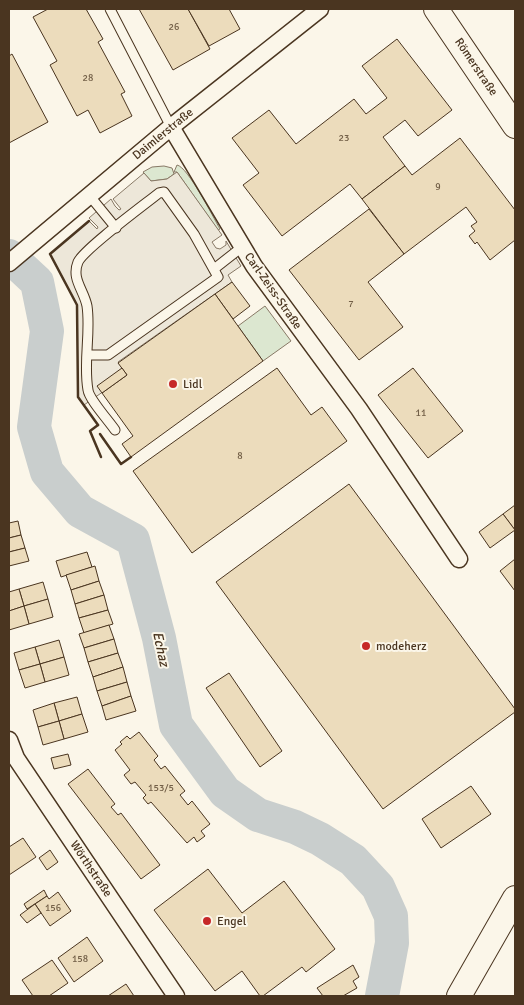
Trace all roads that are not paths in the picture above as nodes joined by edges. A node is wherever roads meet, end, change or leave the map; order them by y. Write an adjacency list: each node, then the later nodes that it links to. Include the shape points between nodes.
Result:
1 (110, 9): 5 (lane, Carl-Zeiss-Straße)
2 (320, 9): 5 (street, Daimlerstraße)
3 (436, 9): 4 (main road, Römerstraße)
4 (515, 126)
5 (171, 127): 6 (street, Daimlerstraße); 8 (street, Carl-Zeiss-Straße)
6 (89, 195): 7 (lane); 9 (street, Daimlerstraße)
7 (116, 228): 10 (lane, via 164,192); 11 (lane, via 85,254 76,268 76,277 86,299)
8 (242, 246): 10 (lane); 13 (street, Carl-Zeiss-Straße, via 359,410)
9 (9, 263)
10 (214, 269): 11 (lane, via 218,277 108,356)
11 (87, 355): 12 (lane, via 88,392)
12 (116, 430)
13 (459, 559)
14 (9, 740): 16 (street, Wörthstraße, via 16,758)
15 (515, 898): 17 (main road)
16 (176, 996)
17 (459, 996)

